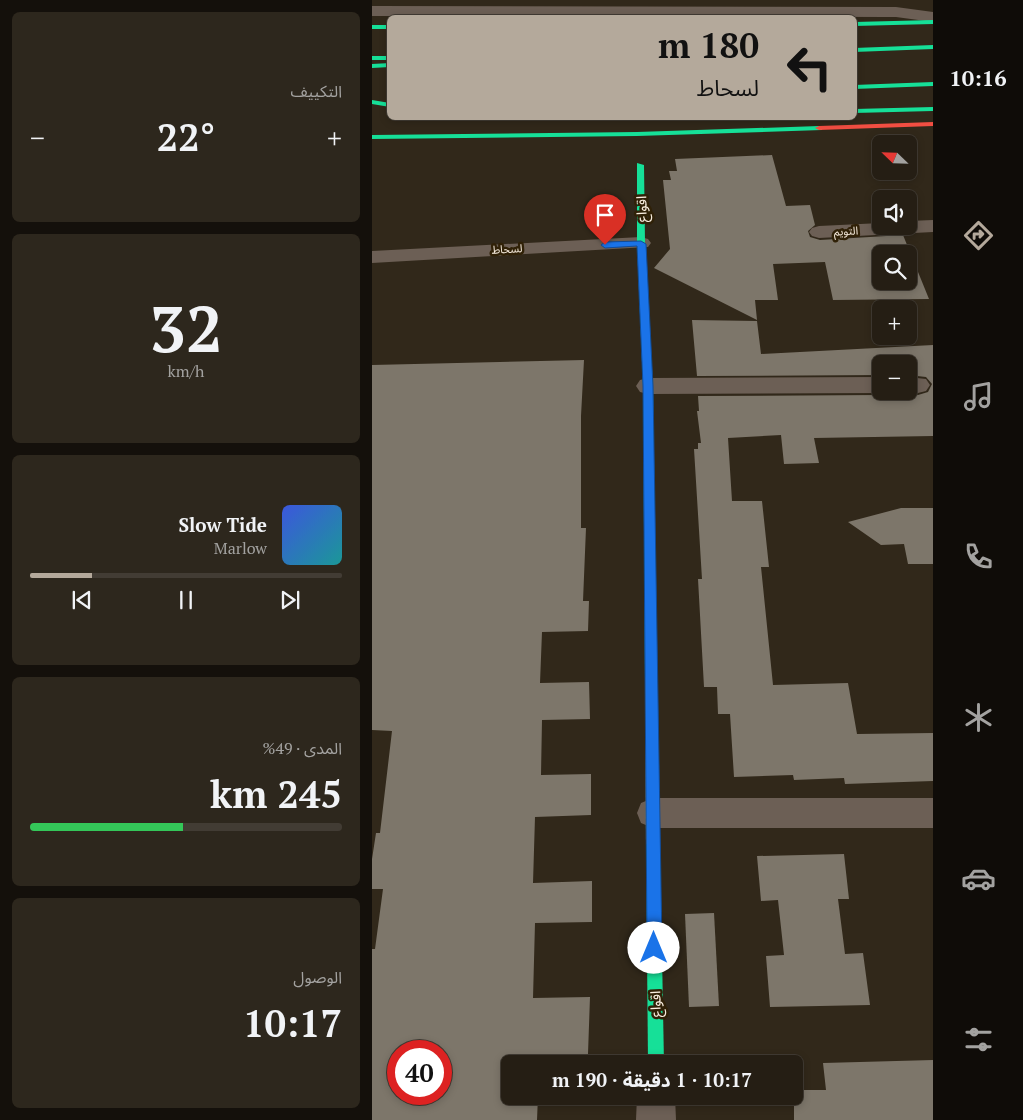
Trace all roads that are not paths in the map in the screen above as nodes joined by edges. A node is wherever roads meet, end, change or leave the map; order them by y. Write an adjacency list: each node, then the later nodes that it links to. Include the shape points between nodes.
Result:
1 (787, 0): 3 (street)
2 (372, 11): 3 (street)
3 (824, 11): 4 (street, via 896,12)
4 (932, 17)
5 (932, 22): 6 (main road)
6 (857, 24)
7 (372, 27): 8 (main road)
8 (387, 27)
9 (932, 47): 10 (main road)
10 (857, 50)
11 (372, 58): 12 (main road)
12 (387, 58)
13 (387, 65): 14 (main road)
14 (372, 66)
15 (932, 84): 16 (main road)
16 (857, 87)
17 (387, 100): 18 (main road)
18 (372, 101): 19 (main road)
19 (387, 104)
20 (932, 109): 21 (main road)
21 (857, 111)
22 (932, 124): 23 (main road, via 637,134)
23 (372, 137)
24 (640, 165): 27 (main road, اقواع)
25 (932, 226): 26 (street, التويم)
26 (819, 232)
27 (641, 244): 28 (street, لسحاط); 30 (main road, اقواع)
28 (372, 257)
29 (872, 385): 30 (street)
30 (648, 386): 31 (main road, اقواع)
31 (653, 813): 32 (street); 33 (main road, اقواع)
32 (932, 813)
33 (656, 1055)
34 (656, 1105): 35 (street)
35 (656, 1120)

